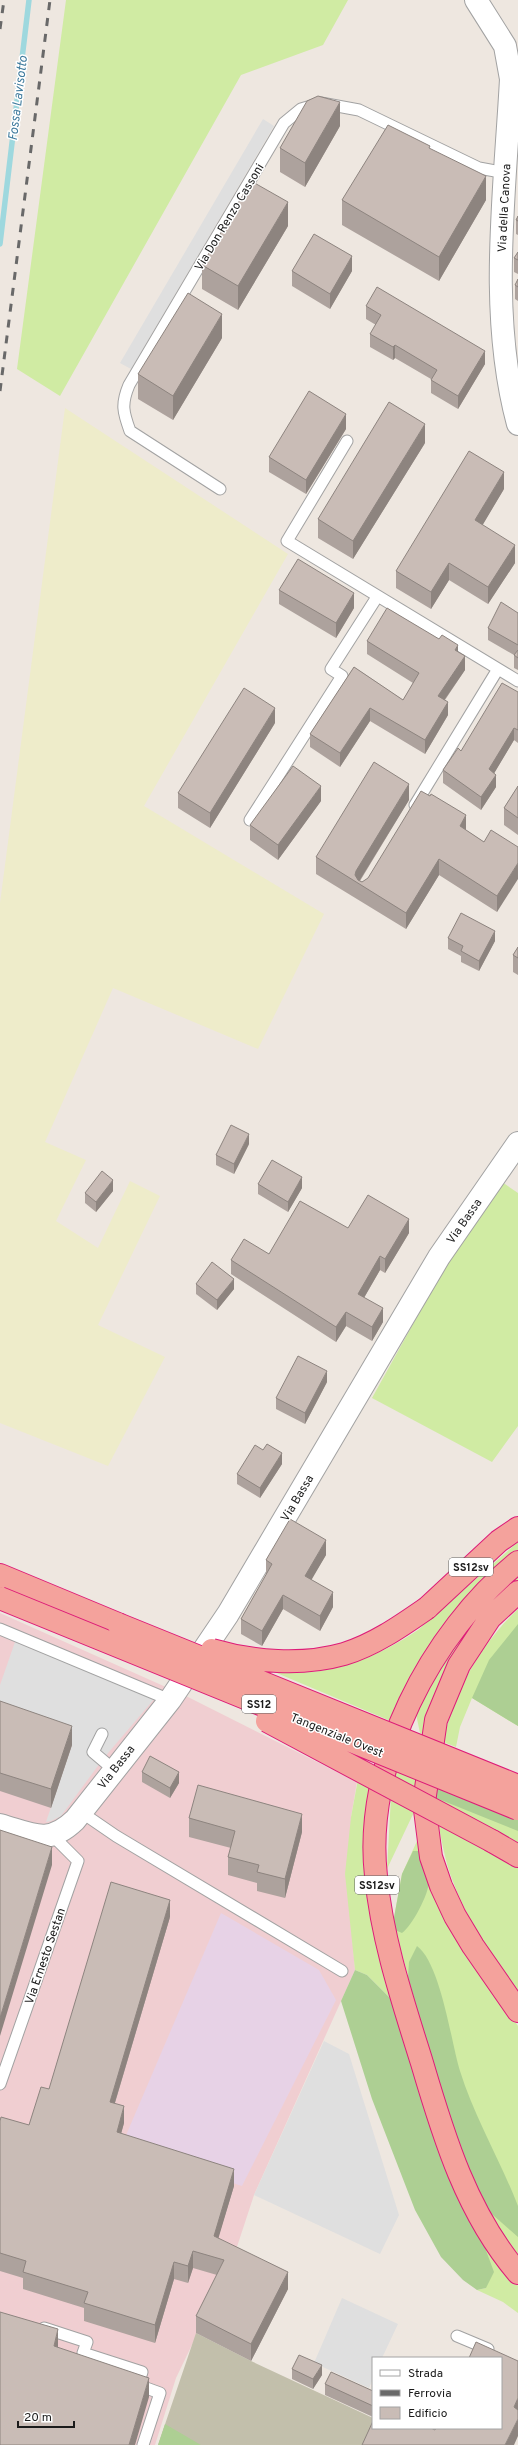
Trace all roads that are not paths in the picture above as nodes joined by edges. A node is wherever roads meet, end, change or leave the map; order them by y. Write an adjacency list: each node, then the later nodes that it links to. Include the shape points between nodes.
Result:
1 (476, 0): 2 (street, Via della Canova, via 506,46 511,79)
2 (506, 173): 3 (street, Via della Canova, via 500,293 509,390); 5 (lane, Via Don Renzo Cassoni, via 479,168 359,110 321,103 301,109 284,123 129,385 123,400 124,415 130,431)
3 (518, 424)
4 (347, 441): 6 (lane, via 287,541)
5 (220, 489)
6 (377, 597): 7 (lane); 10 (lane, via 331,669 342,676)
7 (498, 669): 8 (lane); 9 (lane)
8 (518, 681)
9 (407, 817)
10 (250, 820)
11 (518, 1142): 20 (street, Via Bassa, via 439,1257 228,1614)
12 (518, 1528): 17 (highway, SS12sv, bridge, via 499,1541 427,1608 392,1633 344,1654 297,1662 234,1656)
13 (518, 1562): 21 (highway, SS12sv, via 478,1598 453,1629 434,1658)
14 (0, 1575): 17 (highway, Tangenziale Ovest / SS12)
15 (518, 1592): 24 (highway, via 490,1618 459,1665 436,1720)
16 (0, 1598): 19 (highway, Tangenziale Ovest / SS12, bridge)
17 (118, 1624): 25 (highway, Tangenziale Ovest / SS12, bridge)
18 (0, 1629): 20 (lane)
19 (125, 1649): 26 (highway, Tangenziale Ovest / SS12, bridge); 30 (highway, bridge, via 306,1741)
20 (170, 1700): 23 (street, Via Bassa)
21 (403, 1717): 24 (highway); 34 (highway, SS12sv, via 382,1782 375,1818 375,1875 384,1930 438,2117 461,2182 489,2232)
22 (102, 1734): 23 (lane, via 93,1752)
23 (113, 1769): 27 (street, Via Bassa)
24 (428, 1770): 32 (highway, via 424,1802 431,1857 441,1886 473,1946)
25 (518, 1786)
26 (518, 1809)
27 (81, 1812): 29 (street, Via Bassa, via 64,1831); 31 (lane, via 116,1836)
28 (0, 1825): 29 (street, via 39,1836)
29 (53, 1836): 33 (lane, Via Ernesto Sestan, via 78,1861)
30 (518, 1856)
31 (342, 1971)
32 (518, 2011)
33 (0, 2084)
34 (518, 2273)
35 (36, 2326): 38 (lane, via 87,2342 83,2353 142,2372 138,2385 160,2393)
36 (457, 2336): 37 (lane)
37 (498, 2353)
38 (143, 2445)

